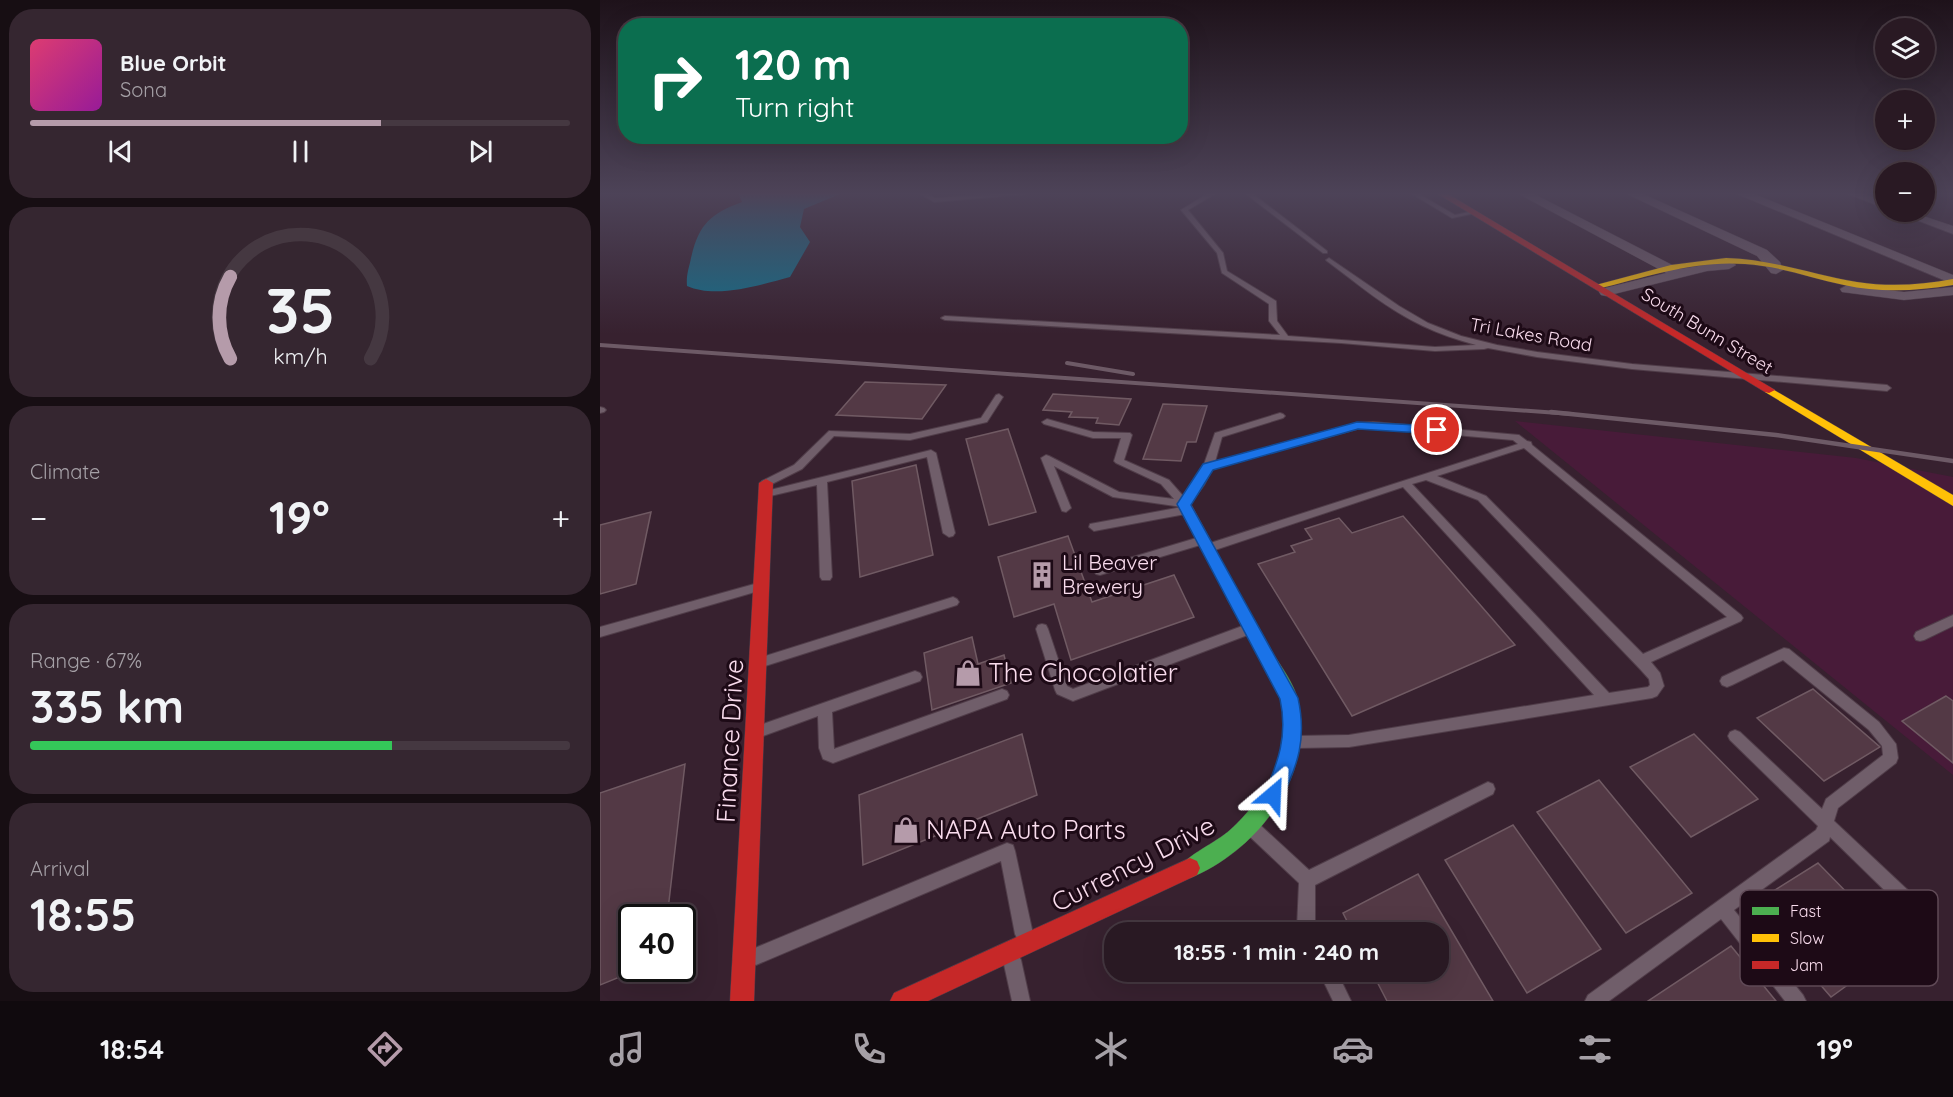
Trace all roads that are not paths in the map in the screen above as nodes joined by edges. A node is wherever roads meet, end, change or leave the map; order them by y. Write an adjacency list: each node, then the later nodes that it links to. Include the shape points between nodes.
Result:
1 (1210, 241): 13 (lane, via 1220,253 1224,272 1273,303 1273,321)
2 (1308, 241): 14 (lane, Tri Lakes Road, via 1413,319)
3 (1520, 241): 10 (street, South Bunn Street)
4 (1614, 241): 8 (street)
5 (1735, 241): 7 (street, via 1762,253)
6 (1856, 241): 9 (street)
7 (1775, 267): 8 (street, via 1726,266); 9 (street, via 1874,287 1906,289); 11 (street, via 1848,289 1883,294)
8 (1673, 272): 10 (street)
9 (1953, 281)
10 (1602, 289): 15 (street, South Bunn Street)
11 (1953, 291)
12 (945, 318): 13 (lane)
13 (1286, 338): 14 (lane, via 1453,350)
14 (1490, 346): 15 (lane, Tri Lakes Road, via 1596,362)
15 (1749, 377): 16 (lane, Tri Lakes Road); 26 (street, South Bunn Street)
16 (1887, 388)
17 (999, 397): 25 (lane, via 984,420 943,431 910,437 832,433 798,467)
18 (1280, 416): 21 (lane, via 1218,435)
19 (1047, 422): 27 (lane, via 1093,435 1127,435 1119,461 1165,482)
20 (1528, 444): 21 (lane, via 1516,437 1373,424); 22 (lane); 41 (lane, via 1737,618)
21 (1208, 467): 27 (lane)
22 (1426, 476): 24 (lane); 41 (lane, via 1482,498)
23 (822, 480): 25 (lane); 30 (lane, via 931,453); 33 (lane)
24 (1405, 483): 31 (lane); 46 (lane)
25 (766, 488): 34 (street, Finance Drive)
26 (1953, 501)
27 (1186, 507): 28 (lane, via 1117,495 1046,458); 29 (lane); 31 (street, Currency Drive)
28 (1066, 508)
29 (1094, 527)
30 (949, 533)
31 (1206, 544): 32 (lane); 37 (street, Currency Drive)
32 (1100, 571)
33 (826, 577)
34 (762, 586): 39 (lane); 42 (street, Finance Drive)
35 (953, 602): 42 (lane)
36 (1953, 620): 40 (lane)
37 (1252, 628): 38 (lane, via 1073,695 1062,690); 50 (street, Currency Drive, via 1289,698 1294,720)
38 (1042, 629)
39 (600, 632)
40 (1920, 636)
41 (1641, 661): 46 (lane, via 1655,677 1657,686 1652,692)
42 (758, 663): 48 (street, Finance Drive)
43 (915, 677): 47 (lane)
44 (1727, 681): 52 (lane, via 1784,653 1874,726 1889,744 1891,758 1831,804)
45 (1002, 696): 47 (lane, via 833,756 826,748)
46 (1606, 699): 50 (lane, via 1349,741)
47 (825, 708): 48 (lane)
48 (755, 732): 62 (street, Finance Drive)
49 (1735, 736): 52 (lane)
50 (1292, 742): 53 (street, Currency Drive, via 1286,769 1273,795)
51 (1488, 789): 54 (lane)
52 (1826, 824): 55 (lane, via 1823,835); 56 (lane)
53 (1250, 826): 54 (lane); 61 (street, Currency Drive, via 1227,847 1196,865)
54 (1307, 880): 59 (lane)
55 (1749, 890)
56 (1896, 890)
57 (1740, 896): 58 (lane)
58 (1723, 909): 60 (lane); 70 (lane)
59 (1306, 922)
60 (1740, 930)
61 (1018, 947): 62 (lane, via 1007,851); 65 (street, Currency Drive); 68 (lane)
62 (744, 960): 66 (street, Finance Drive)
63 (1333, 982): 69 (lane)
64 (1785, 986): 71 (lane)
65 (935, 993): 67 (street, Currency Drive)
66 (742, 1001)
67 (902, 1001)
68 (1021, 1001)
69 (1342, 1001)
70 (1594, 1001)
71 (1797, 1001)

